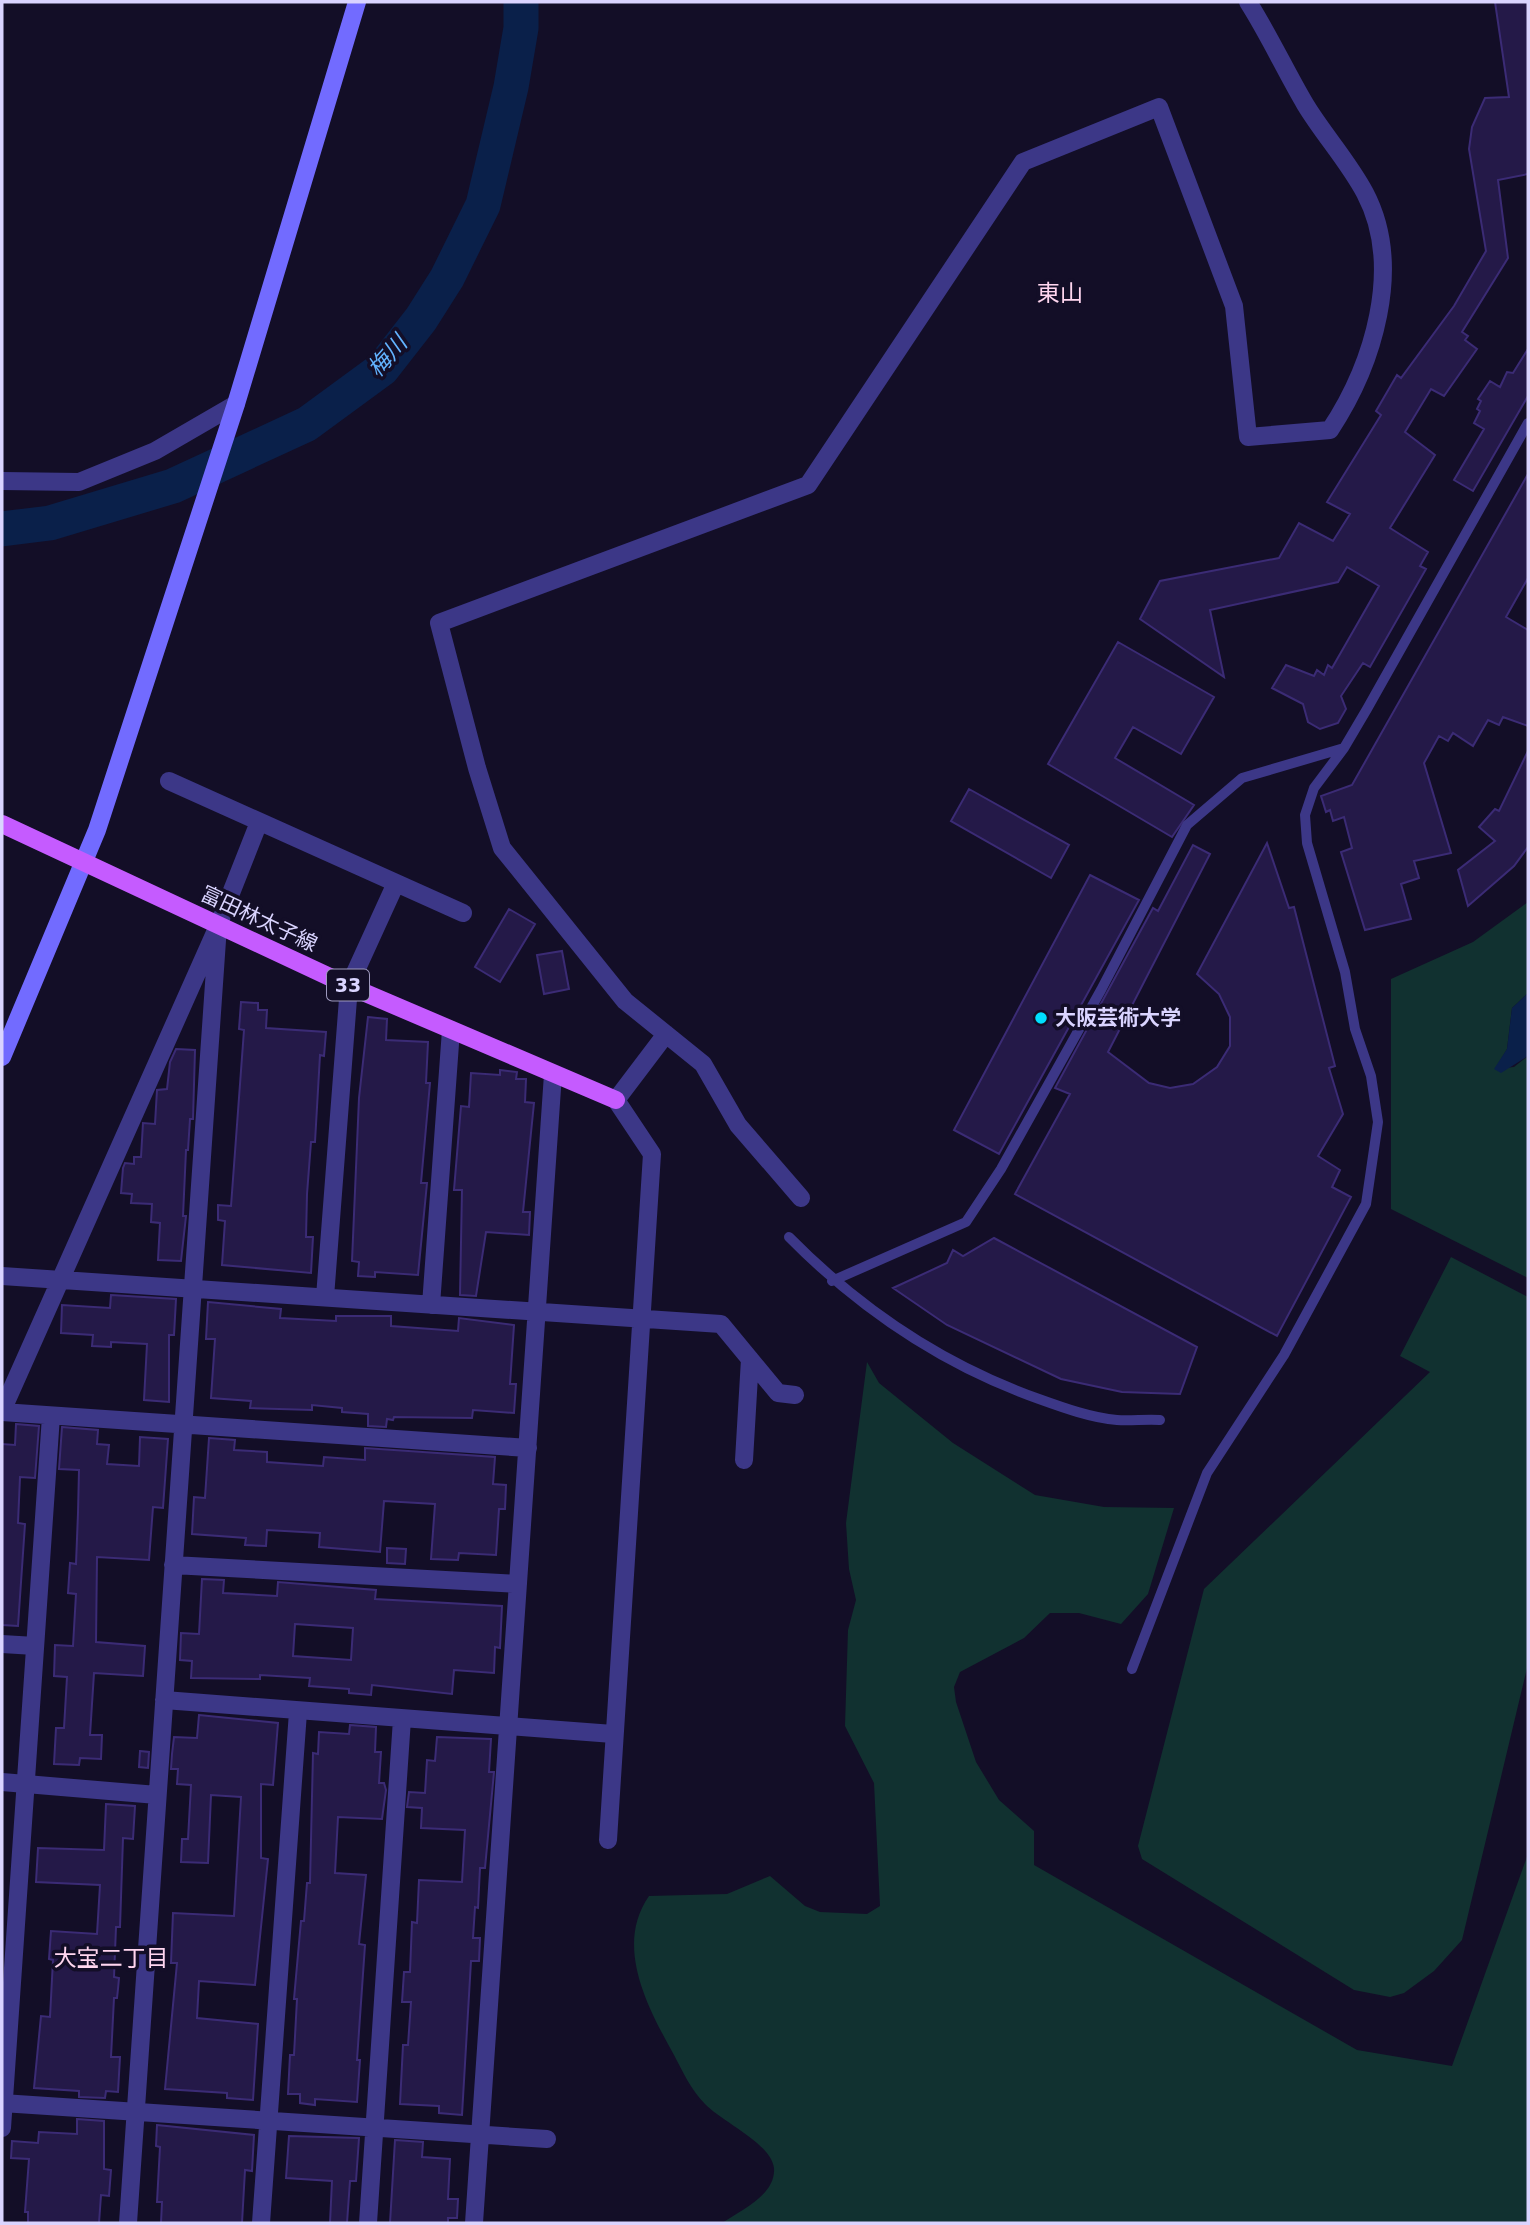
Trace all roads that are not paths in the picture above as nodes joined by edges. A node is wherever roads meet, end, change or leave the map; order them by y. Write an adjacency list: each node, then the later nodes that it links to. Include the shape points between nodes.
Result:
1 (357, 2): 3 (street)
2 (1248, 2): 16 (street, via 1305,104 1366,194 1382,243 1380,299 1371,344 1349,400 1330,430 1248,436 1234,306 1158,107 1023,162 808,485 439,623 502,848 625,1000)
3 (236, 404): 5 (street, via 155,451 79,482); 10 (street)
4 (1528, 423): 6 (lane)
5 (2, 481)
6 (1344, 748): 24 (lane, via 1242,778 1187,825 1008,1157 966,1222); 42 (lane, via 1314,788 1305,815 1307,844 1371,1076 1378,1122 1366,1204 1284,1355 1207,1473)
7 (169, 781): 8 (street)
8 (259, 822): 11 (street); 13 (street)
9 (2, 824): 10 (main road, 富田林太子線 / 33)
10 (85, 861): 13 (main road, 富田林太子線 / 33); 17 (street)
11 (396, 883): 12 (street); 14 (street)
12 (463, 913)
13 (218, 926): 14 (main road, 富田林太子線 / 33); 23 (street); 25 (street)
14 (349, 986): 15 (main road, 富田林太子線 / 33); 26 (street)
15 (451, 1030): 18 (main road, 富田林太子線 / 33); 27 (street)
16 (666, 1034): 19 (street); 20 (street, via 703,1064 738,1125)
17 (2, 1057)
18 (553, 1074): 19 (main road, 富田林太子線 / 33); 28 (street)
19 (616, 1100): 29 (street, via 652,1154)
20 (800, 1198)
21 (789, 1237): 24 (lane)
22 (2, 1276): 23 (street)
23 (61, 1280): 25 (street); 32 (street)
24 (832, 1281): 34 (lane, via 901,1333 998,1384 1061,1407 1117,1420)
25 (192, 1289): 26 (street); 35 (street)
26 (325, 1297): 27 (street)
27 (431, 1305): 28 (street)
28 (536, 1312): 29 (street); 36 (street)
29 (643, 1319): 30 (street, via 721,1324); 47 (street)
30 (750, 1359): 31 (street, via 778,1393); 37 (street)
31 (795, 1395)
32 (2, 1412): 33 (street)
33 (51, 1416): 35 (street); 41 (street)
34 (1160, 1420)
35 (182, 1424): 36 (street); 38 (street)
36 (528, 1448): 39 (street)
37 (744, 1460)
38 (173, 1565): 39 (street); 43 (street)
39 (518, 1584): 46 (street)
40 (2, 1644): 41 (street)
41 (35, 1646): 49 (street)
42 (1132, 1669)
43 (164, 1700): 44 (street); 50 (street)
44 (298, 1712): 45 (street); 54 (street)
45 (402, 1719): 46 (street); 56 (street)
46 (508, 1727): 47 (street); 57 (street)
47 (613, 1734): 51 (street)
48 (2, 1782): 49 (street)
49 (25, 1783): 50 (street); 52 (street)
50 (157, 1795): 53 (street)
51 (608, 1840)
52 (3, 2103): 53 (street); 55 (street)
53 (135, 2112): 54 (street); 59 (street)
54 (268, 2121): 56 (street); 60 (street)
55 (2, 2128)
56 (374, 2129): 57 (street); 61 (street)
57 (480, 2137): 58 (street); 62 (street)
58 (547, 2139)
59 (128, 2223)
60 (261, 2223)
61 (368, 2223)
62 (474, 2223)

